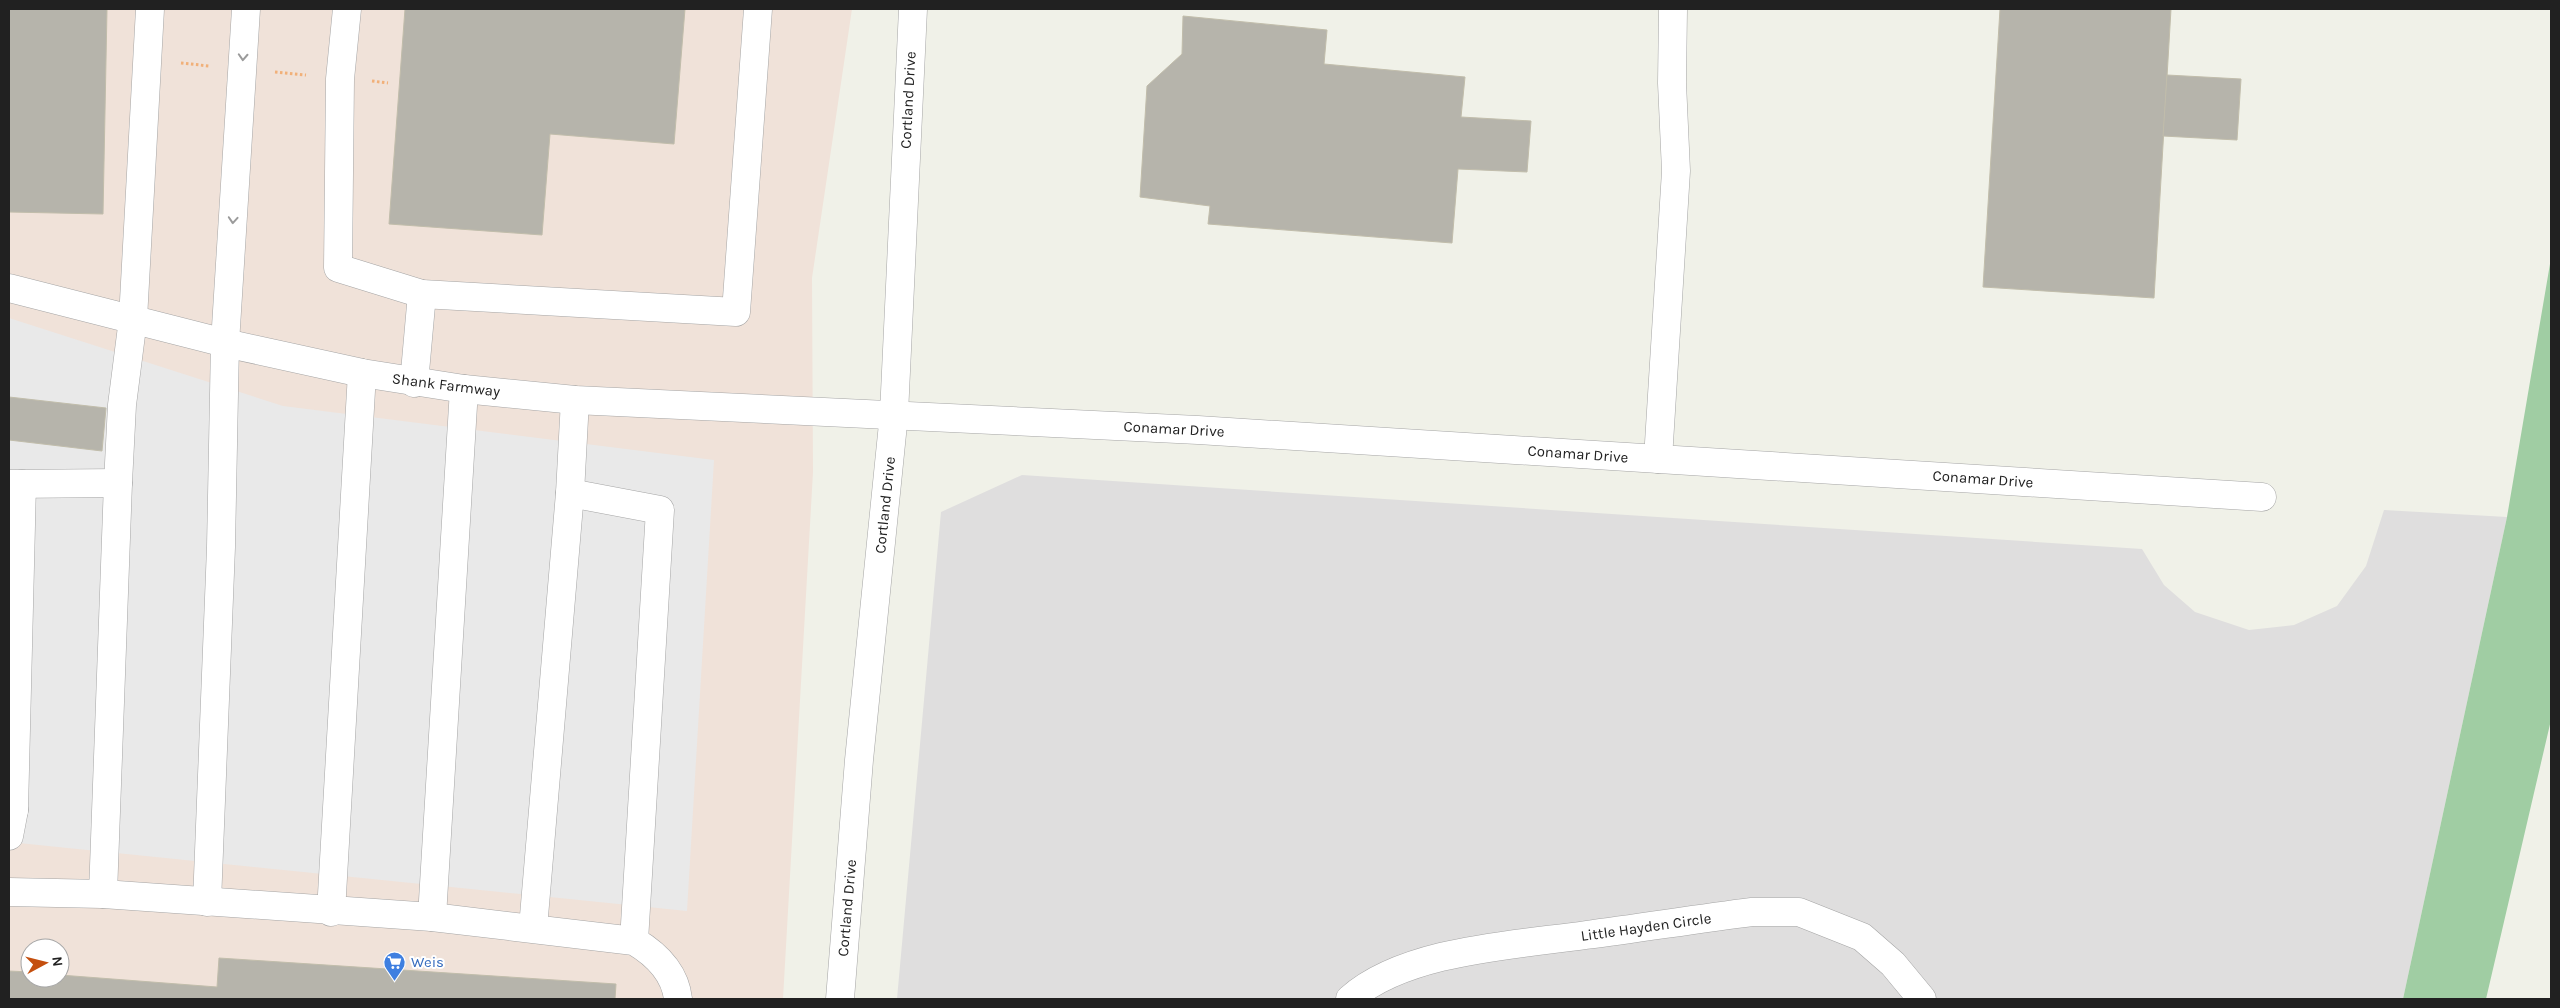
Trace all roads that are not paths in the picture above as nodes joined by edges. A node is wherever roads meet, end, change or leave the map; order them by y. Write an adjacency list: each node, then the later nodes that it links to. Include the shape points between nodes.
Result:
1 (150, 9): 9 (street)
2 (246, 9): 10 (street, one-way to 10)
3 (347, 9): 8 (street, via 340,78 338,268)
4 (758, 9): 8 (street, via 736,312)
5 (913, 9): 15 (street, Cortland Drive)
6 (1673, 9): 16 (street, via 1676,171)
7 (9, 288): 9 (street, Shank Farmway)
8 (422, 294): 12 (street)
9 (133, 319): 10 (street, Shank Farmway); 17 (street, via 122,405)
10 (225, 343): 11 (street, Shank Farmway); 24 (street, via 221,546)
11 (362, 373): 12 (street, Shank Farmway); 25 (street)
12 (414, 383): 13 (street, Shank Farmway)
13 (464, 389): 14 (street, Shank Farmway); 26 (street)
14 (575, 400): 15 (street, Shank Farmway); 19 (street)
15 (894, 414): 16 (street, Conamar Drive); 30 (street, Cortland Drive, via 859,760)
16 (1658, 458): 20 (street, Conamar Drive)
17 (118, 483): 18 (street); 23 (street)
18 (15, 484): 21 (street)
19 (570, 493): 27 (street); 28 (street, via 660,510)
20 (2262, 497)
21 (10, 819)
22 (9, 892): 23 (street)
23 (103, 894): 24 (street)
24 (207, 902): 25 (street)
25 (331, 912): 26 (street)
26 (432, 917): 27 (street)
27 (533, 928): 28 (street)
28 (634, 940): 29 (street, via 665,965 677,989)
29 (678, 999)
30 (840, 999)
31 (1350, 999): 32 (street, Little Hayden Circle, via 1411,966 1465,952 1752,912 1799,912 1862,937 1893,964)
32 (1922, 999)

